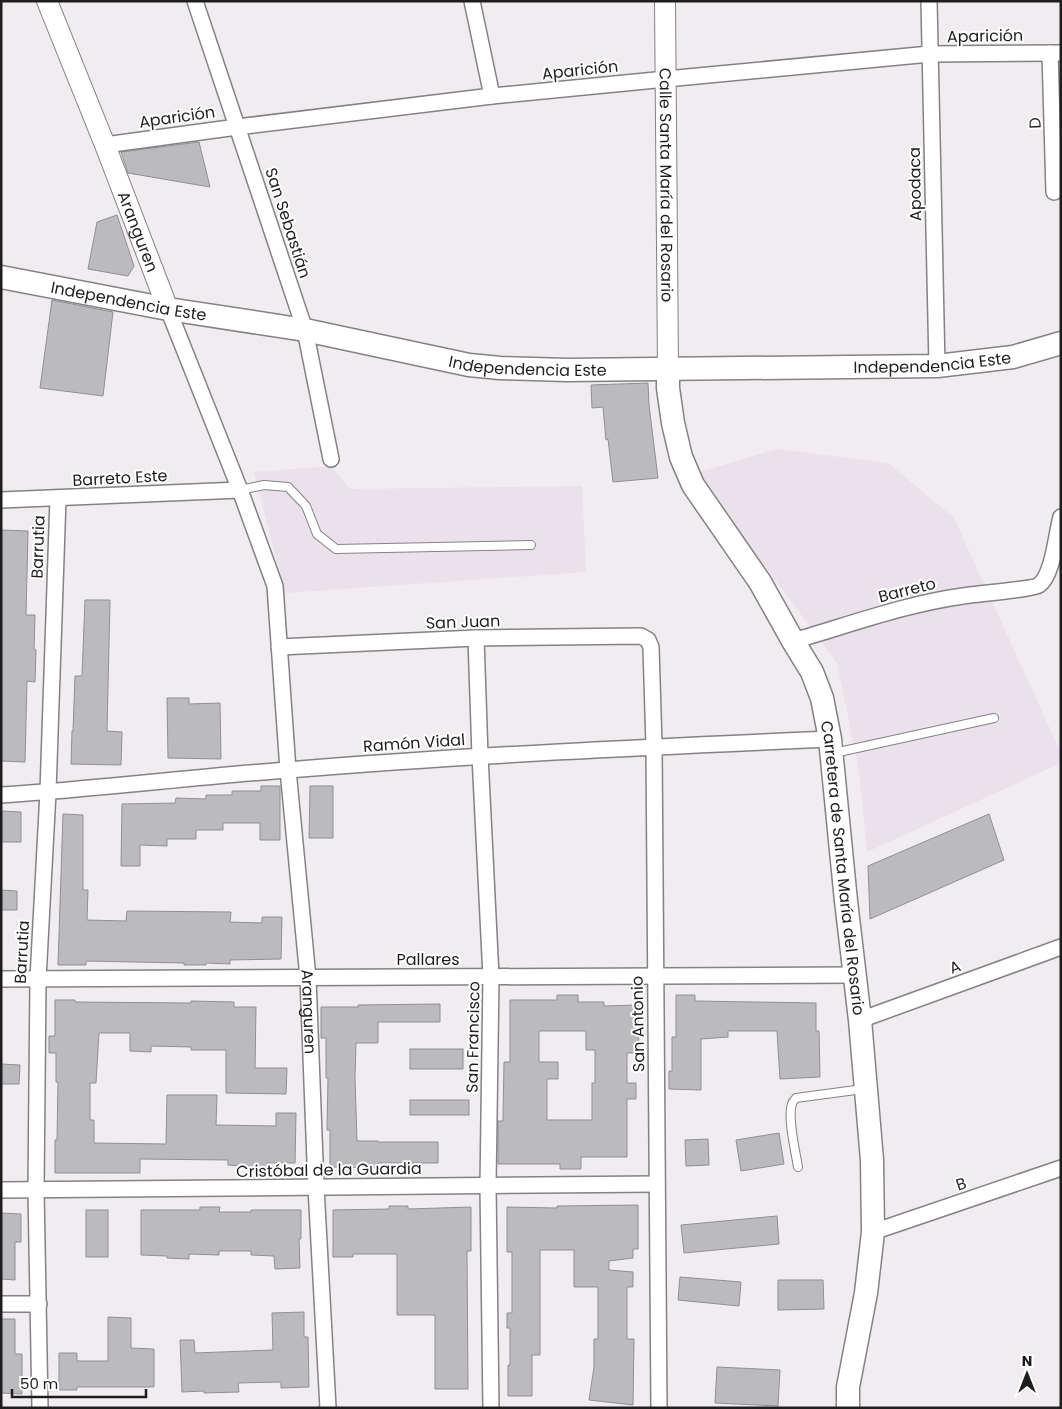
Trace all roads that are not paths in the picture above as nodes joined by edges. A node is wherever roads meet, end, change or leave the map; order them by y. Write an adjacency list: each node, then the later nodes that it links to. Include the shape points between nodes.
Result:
1 (47, 1): 11 (street, Aranguren)
2 (196, 1): 10 (street, San Sebastián)
3 (472, 1): 9 (street)
4 (665, 1): 8 (street, Calle Santa María del Rosario)
5 (928, 1): 7 (street, Apodaca)
6 (1055, 53): 7 (street, Aparición); 12 (street, D)
7 (930, 54): 8 (street, Aparición); 17 (street, Apodaca)
8 (666, 79): 9 (street, Aparición); 18 (street, Calle Santa María del Rosario)
9 (492, 96): 10 (street, Aparición)
10 (237, 126): 11 (street, Aparición); 15 (street, San Sebastián)
11 (105, 145): 14 (street, Aranguren)
12 (1054, 192)
13 (1, 277): 14 (main road, Independencia Este)
14 (168, 309): 15 (main road, Independencia Este); 20 (street, Aranguren)
15 (305, 330): 18 (main road, Independencia Este, via 469,365 567,370); 19 (street, San Sebastián)
16 (1061, 343): 17 (main road, Independencia Este, via 1014,357)
17 (937, 366): 18 (main road, Independencia Este)
18 (668, 368): 27 (main road, Carretera de Santa María del Rosario, via 676,438 693,485 760,582)
19 (331, 459)
20 (240, 490): 21 (street, Barreto Este); 24 (lane, via 264,484 288,487 306,506 317,534 336,549); 28 (street, Aranguren, via 274,586)
21 (58, 498): 22 (street, Barreto Este); 34 (street, Barrutia)
22 (1, 500)
23 (1061, 517): 27 (street, Barreto, via 1049,572 1034,588 930,600)
24 (531, 545)
25 (476, 638): 26 (street, San Juan, via 641,636); 28 (street, San Juan); 32 (street, San Francisco)
26 (648, 640): 30 (street, San Antonio, via 651,647)
27 (793, 641): 31 (main road, Carretera de Santa María del Rosario, via 812,672 822,698)
28 (279, 647): 33 (street, Aranguren)
29 (994, 718): 31 (lane)
30 (654, 746): 31 (street, Ramón Vidal); 32 (street, Ramón Vidal); 38 (street, San Antonio)
31 (831, 746): 37 (main road, Carretera de Santa María del Rosario)
32 (480, 756): 33 (street, Ramón Vidal); 39 (street, San Francisco)
33 (288, 770): 34 (street, Ramón Vidal); 40 (street, Aranguren)
34 (48, 792): 35 (street, Ramón Vidal); 42 (street, Barrutia)
35 (1, 795)
36 (1061, 947): 43 (street, A)
37 (855, 975): 38 (street, Pallares); 43 (main road, Carretera de Santa María del Rosario)
38 (655, 976): 39 (street, Pallares); 47 (street, San Antonio)
39 (491, 977): 40 (street, Pallares); 48 (street, San Francisco)
40 (308, 978): 42 (street, Pallares); 49 (street, Aranguren)
41 (1, 979): 42 (street, Pallares)
42 (38, 979): 51 (street, Barrutia)
43 (860, 1020): 44 (main road, Carretera de Santa María del Rosario)
44 (865, 1089): 45 (lane, via 796,1098 791,1112); 52 (main road, Carretera de Santa María del Rosario, via 872,1160)
45 (798, 1168)
46 (1061, 1168): 52 (street, B)
47 (657, 1184): 48 (street, Cristóbal de la Guardia); 58 (street, San Antonio)
48 (488, 1186): 49 (street, Cristóbal de la Guardia); 57 (street, San Francisco)
49 (316, 1187): 51 (street, Cristóbal de la Guardia); 56 (street, Aranguren)
50 (1, 1190): 51 (street, Cristóbal de la Guardia)
51 (36, 1190): 54 (street, Barrutia)
52 (873, 1232): 59 (main road, Carretera de Santa María del Rosario, via 866,1293 848,1387)
53 (1, 1304): 54 (street)
54 (39, 1304): 55 (street, Barrutia)
55 (40, 1408)
56 (328, 1408)
57 (491, 1408)
58 (659, 1408)
59 (848, 1408)

